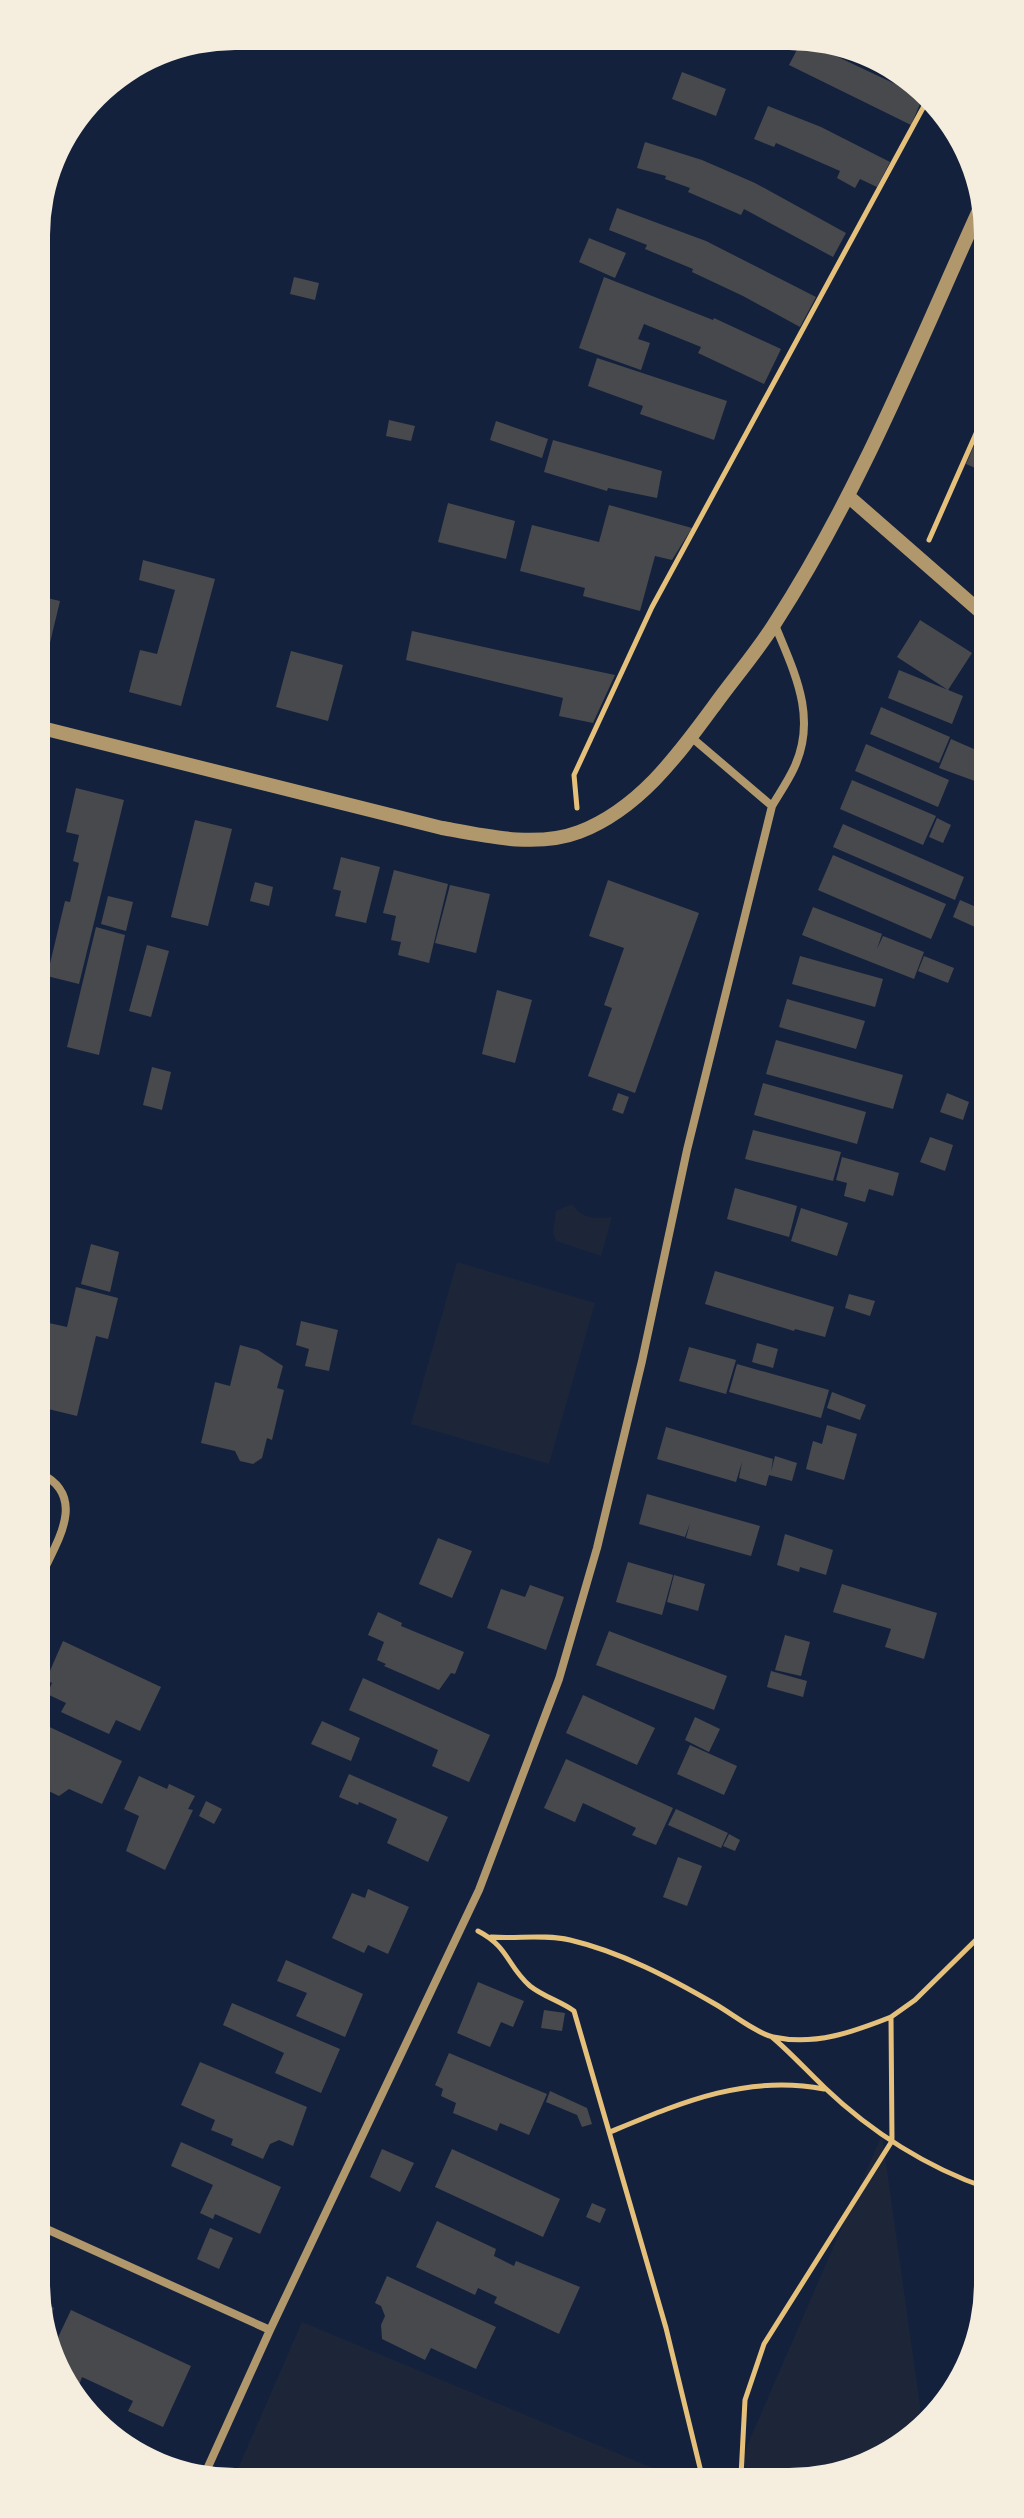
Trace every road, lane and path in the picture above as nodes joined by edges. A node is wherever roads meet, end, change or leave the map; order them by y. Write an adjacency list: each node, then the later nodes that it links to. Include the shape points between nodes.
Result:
1 (923, 108): 11 (path, via 652,607 574,775)
2 (973, 223): 4 (street)
3 (974, 439): 5 (path)
4 (848, 496): 5 (street); 7 (street)
5 (918, 557): 6 (street)
6 (974, 606)
7 (775, 624): 9 (street); 10 (street, via 804,702 795,767)
8 (50, 730): 11 (street, via 442,828 499,838)
9 (691, 737): 10 (street); 11 (street, via 648,788 614,815)
10 (772, 806): 22 (street, via 597,1548 559,1679 479,1890)
11 (577, 833)
12 (50, 1480): 13 (street, via 65,1500 67,1515)
13 (50, 1555)
14 (974, 1942): 15 (path)
15 (891, 2017): 16 (path, via 822,2040); 19 (path)
16 (771, 2037): 17 (path); 18 (path, via 654,1971 602,1950 549,1937 491,1937 531,1987 574,2011)
17 (827, 2090): 18 (path, via 783,2085 736,2089 689,2099); 19 (path)
18 (610, 2132): 24 (path)
19 (892, 2141): 20 (path); 25 (path, via 764,2344 745,2400)
20 (974, 2183)
21 (50, 2231): 22 (street)
22 (270, 2330): 23 (street)
23 (209, 2466)
24 (700, 2468)
25 (741, 2468)

